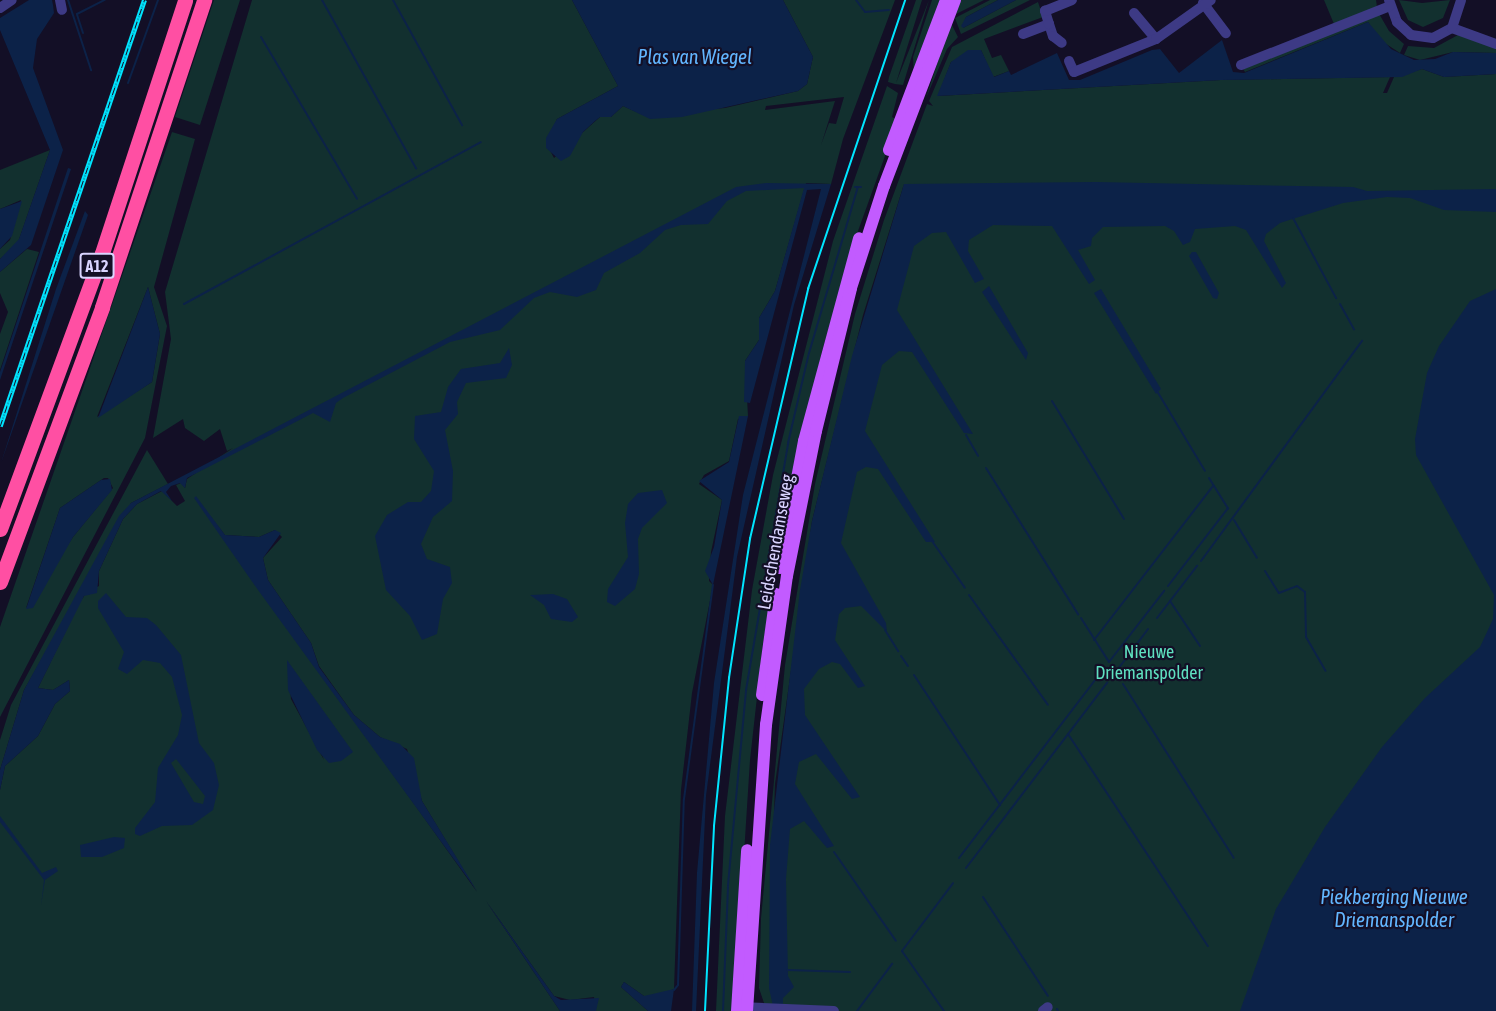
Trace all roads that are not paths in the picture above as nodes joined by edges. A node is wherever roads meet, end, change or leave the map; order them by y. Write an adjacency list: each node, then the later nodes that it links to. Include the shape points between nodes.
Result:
1 (12, 0): 10 (street)
2 (185, 0): 22 (highway, A12, via 102,253)
3 (204, 0): 23 (highway, A12, via 102,307)
4 (946, 0): 21 (main road)
5 (955, 0): 21 (main road)
6 (1072, 0): 12 (street, via 1045,11)
7 (1461, 0): 13 (street)
8 (1207, 2): 14 (street); 16 (street)
9 (1389, 3): 13 (street, via 1397,22 1411,35 1433,38); 20 (street)
10 (0, 8)
11 (1134, 13): 16 (street)
12 (1049, 24): 15 (street); 17 (street, via 1053,36)
13 (1452, 28): 18 (street)
14 (1226, 33)
15 (1023, 34)
16 (1156, 39): 19 (street, via 1074,72)
17 (1062, 42)
18 (1496, 44)
19 (1069, 61)
20 (1241, 65)
21 (913, 98): 24 (main road, Leidschendamseweg, via 876,185 828,340 788,523 755,758)
22 (0, 529)
23 (0, 582)
24 (742, 1009): 25 (street, Leidschendamseweg)
25 (772, 1010): 26 (street, Leidschendamseweg)
26 (784, 1010): 27 (street, Leidschendamseweg)
27 (834, 1011)

